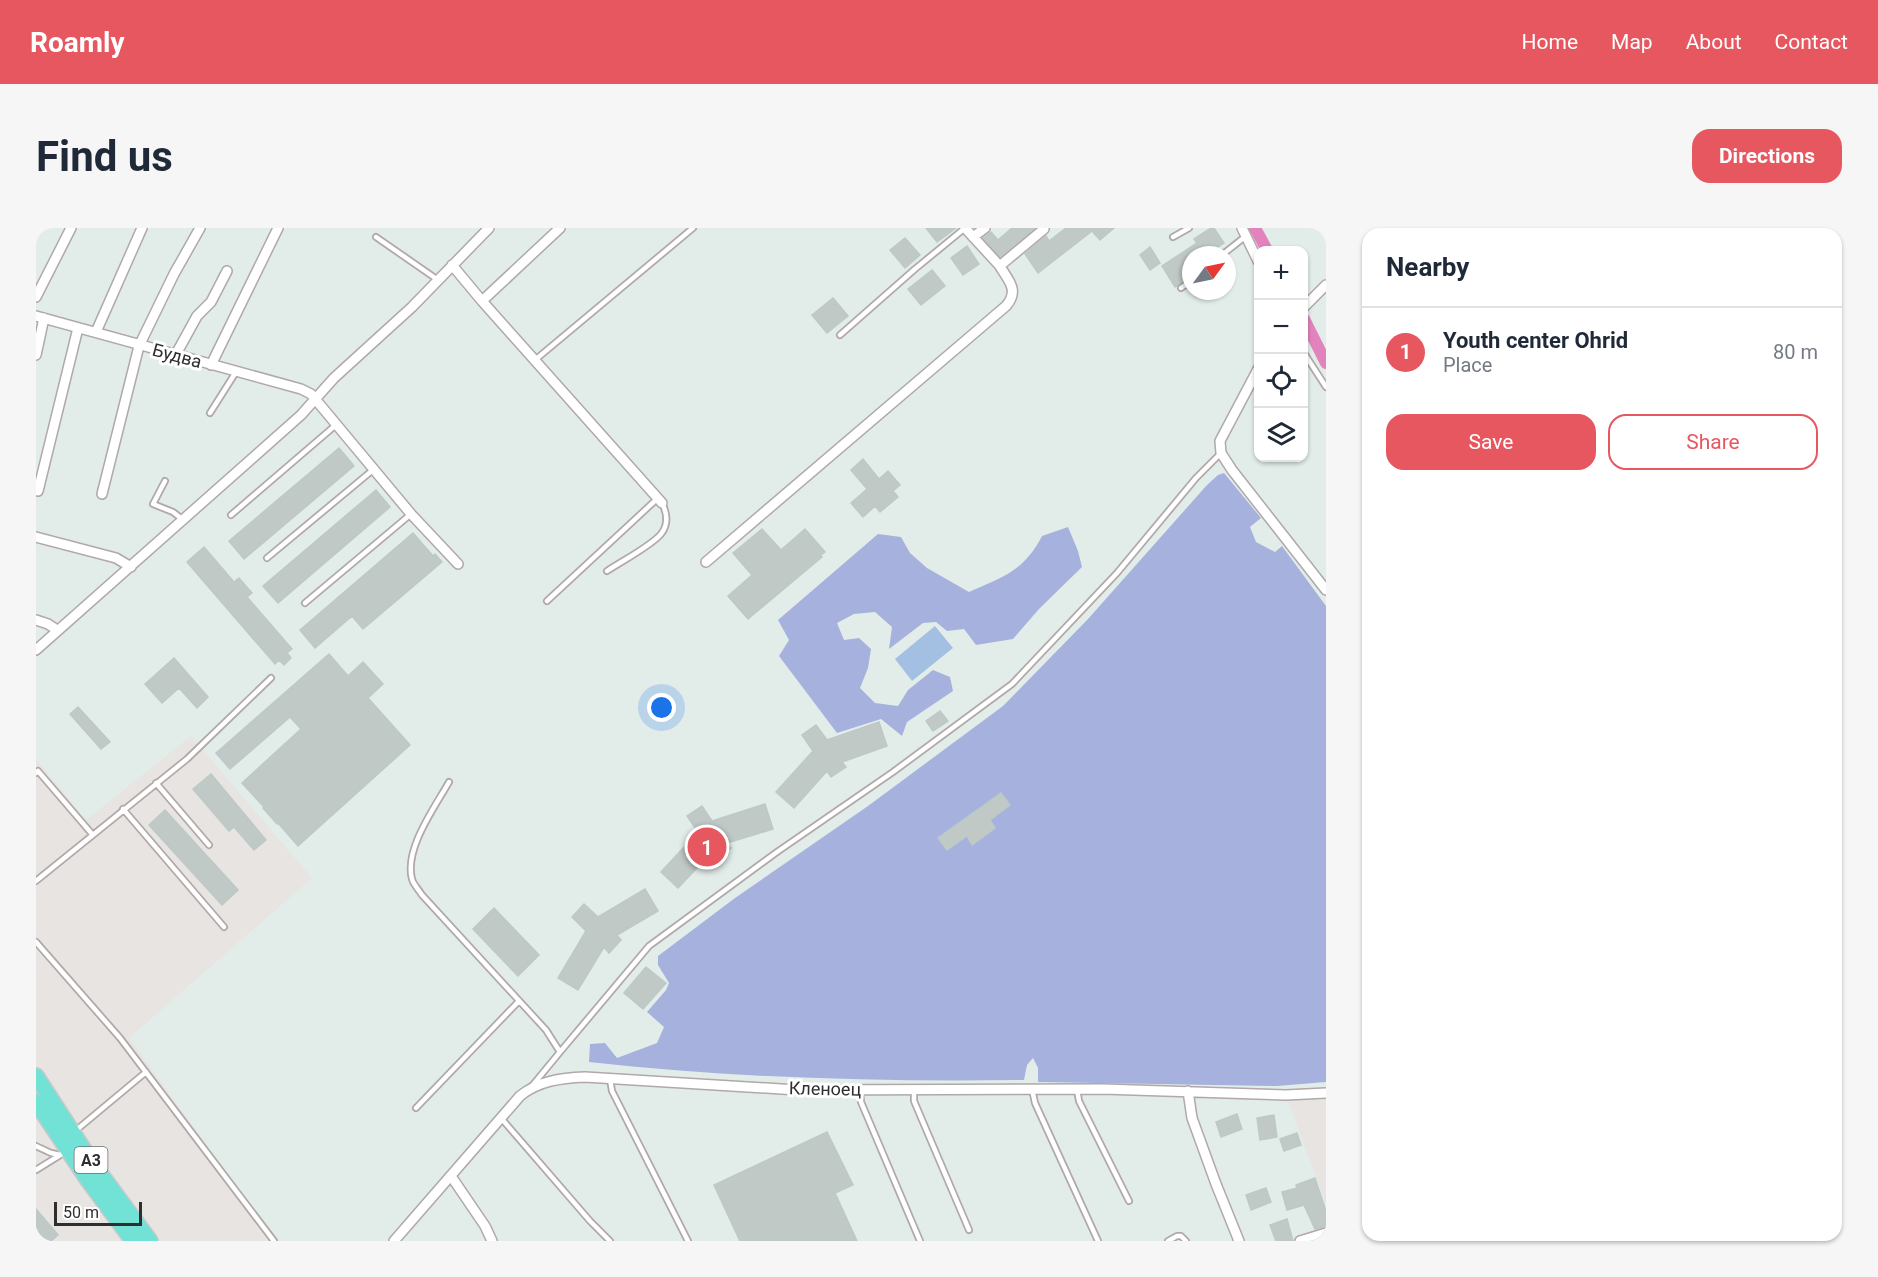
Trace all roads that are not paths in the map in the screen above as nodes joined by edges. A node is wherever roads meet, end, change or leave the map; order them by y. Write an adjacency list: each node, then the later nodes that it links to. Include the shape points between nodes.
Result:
1 (71, 228): 23 (street)
2 (142, 228): 28 (street)
3 (200, 228): 30 (street)
4 (278, 228): 35 (street)
5 (489, 228): 18 (street)
6 (560, 228): 24 (street)
7 (693, 228): 34 (lane)
8 (965, 228): 14 (street); 29 (lane)
9 (985, 228): 14 (street)
10 (1189, 228): 15 (lane)
11 (1044, 229): 19 (street)
12 (1244, 232): 16 (lane); 17 (street)
13 (376, 237): 21 (lane)
14 (973, 237): 19 (street)
15 (1173, 237)
16 (1231, 246)
17 (1254, 253)
18 (452, 265): 21 (street); 24 (street)
19 (999, 265): 53 (street, via 1013,288 1012,299 1006,306)
20 (226, 271): 33 (street, via 211,302 197,316)
21 (438, 280): 39 (street, via 334,378)
22 (1326, 285): 25 (street)
23 (36, 297)
24 (482, 301): 34 (street)
25 (1308, 303)
26 (40, 317): 27 (street, Будва); 32 (street)
27 (78, 328): 28 (street, Будва); 45 (street)
28 (96, 332): 30 (street, Будва)
29 (840, 335)
30 (139, 345): 33 (street, Будва); 46 (street)
31 (1305, 354): 38 (lane)
32 (36, 355)
33 (175, 356): 35 (street, Будва)
34 (535, 360): 47 (street)
35 (211, 365): 36 (street, Будва)
36 (236, 372): 39 (street, Будва, via 301,389); 40 (lane)
37 (1254, 376): 42 (street, via 1226,427 1220,441)
38 (1326, 387)
39 (317, 399): 41 (street, Будва); 50 (street)
40 (210, 413)
41 (337, 424): 43 (street, Будва); 49 (lane)
42 (1221, 453): 57 (street); 74 (lane, via 1117,573 1012,684 649,946)
43 (374, 469): 48 (street, Будва); 52 (lane)
44 (165, 481): 50 (lane, via 153,504)
45 (38, 492)
46 (102, 494)
47 (660, 500): 56 (lane, via 667,512 662,533); 58 (lane)
48 (411, 514): 54 (street, Будва); 59 (lane)
49 (231, 515)
50 (182, 519): 55 (street)
51 (36, 537): 55 (street, via 116,558)
52 (267, 558)
53 (706, 562)
54 (458, 564)
55 (130, 567): 61 (street)
56 (607, 571)
57 (1326, 590)
58 (548, 601)
59 (305, 603)
60 (36, 620): 61 (street)
61 (57, 630): 62 (street)
62 (36, 650)
63 (271, 678): 66 (lane, via 187,759)
64 (37, 771): 68 (lane)
65 (449, 782): 73 (lane, via 411,855 412,879 422,895)
66 (156, 783): 67 (lane); 69 (lane)
67 (123, 809): 68 (lane); 71 (lane)
68 (92, 834): 70 (lane)
69 (209, 845)
70 (36, 881)
71 (224, 927)
72 (36, 942): 75 (lane)
73 (519, 1001): 74 (lane); 86 (lane)
74 (560, 1052): 78 (lane)
75 (146, 1072): 88 (lane); 98 (lane)
76 (36, 1076): 88 (main road, A3)
77 (610, 1078): 78 (street, Кленоец, via 549,1081); 79 (street, Кленоец, via 797,1090); 102 (lane, via 612,1090)
78 (530, 1088): 87 (street)
79 (860, 1089): 80 (street, Кленоец); 103 (lane, via 861,1102)
80 (914, 1089): 81 (street, Кленоец); 94 (lane, via 914,1101)
81 (1032, 1089): 82 (street, Кленоец); 104 (lane)
82 (1077, 1089): 83 (street, Кленоец); 93 (lane, via 1079,1101)
83 (1188, 1091): 84 (street, Кленоец); 107 (street, via 1192,1118)
84 (1326, 1093)
85 (36, 1102): 90 (main road, A3)
86 (416, 1108)
87 (501, 1118): 92 (street); 101 (lane)
88 (72, 1133): 97 (main road, A3)
89 (36, 1146): 90 (lane, via 51,1153)
90 (64, 1153): 91 (lane); 96 (main road, A3)
91 (36, 1170)
92 (451, 1176): 99 (street); 100 (street)
93 (1129, 1202)
94 (969, 1230)
95 (1326, 1233): 108 (street)
96 (132, 1241)
97 (150, 1241)
98 (274, 1241)
99 (394, 1241)
100 (492, 1241)
101 (610, 1241)
102 (688, 1241)
103 (920, 1241)
104 (1098, 1241)
105 (1168, 1241): 106 (lane, via 1181,1236)
106 (1186, 1241)
107 (1239, 1241)
108 (1300, 1241)

